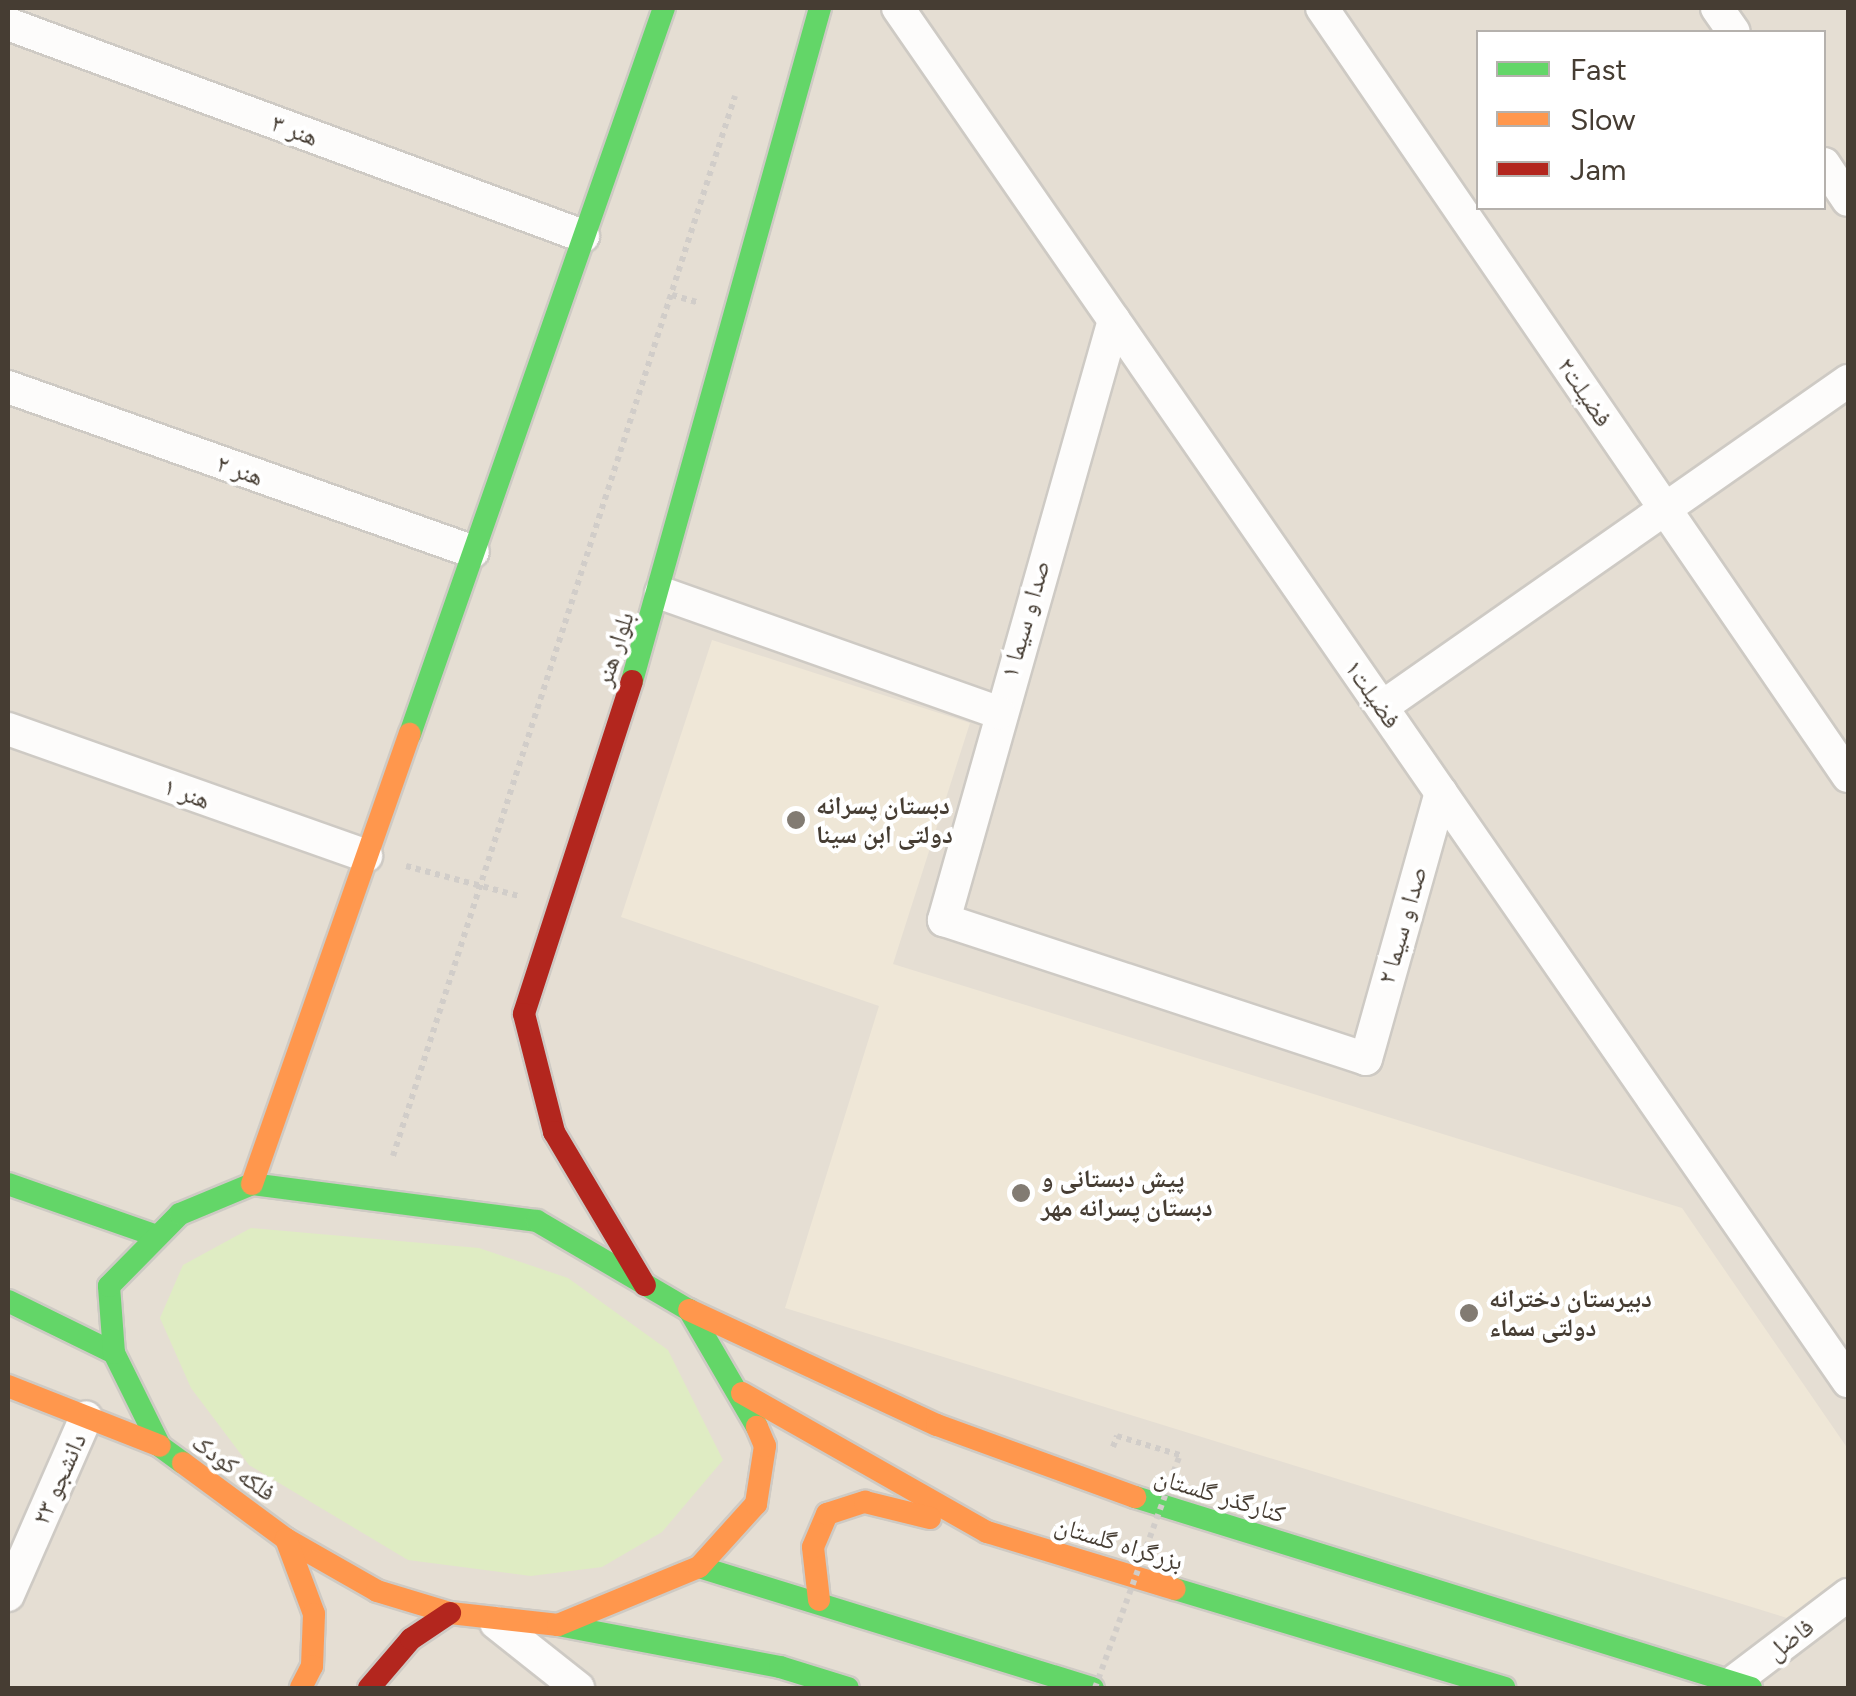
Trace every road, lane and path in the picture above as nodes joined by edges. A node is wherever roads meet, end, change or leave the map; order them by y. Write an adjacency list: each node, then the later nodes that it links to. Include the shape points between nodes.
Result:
1 (664, 8): 11 (main road)
2 (820, 8): 17 (main road, بلوار هنر)
3 (898, 8): 12 (street, فضیلت۱)
4 (1322, 8): 15 (street, فضیلت۲)
5 (1717, 8): 7 (street)
6 (8, 24): 11 (street, هنر ۳)
7 (1733, 30)
8 (734, 96): 24 (path)
9 (1826, 167): 10 (street)
10 (1848, 200)
11 (584, 236): 16 (main road)
12 (1114, 320): 18 (street, فضیلت۱); 19 (street, صدا و سیما ۱)
13 (1848, 381): 15 (street)
14 (8, 388): 16 (street, هنر ۲)
15 (1668, 512): 18 (street); 21 (street, فضیلت۲)
16 (473, 552): 23 (main road)
17 (662, 593): 19 (street); 25 (main road, بلوار هنر)
18 (1382, 707): 22 (street, فضیلت۱)
19 (999, 713): 26 (street, صدا و سیما ۱, via 944,920)
20 (8, 729): 23 (street, هنر ۱)
21 (1848, 776)
22 (1441, 792): 26 (street, صدا و سیما ۲); 37 (street, فضیلت۱)
23 (366, 856): 24 (path); 29 (main road)
24 (483, 884): 25 (path); 31 (path)
25 (558, 908): 33 (main road, بلوار هنر, via 524,1014 554,1132)
26 (1366, 1059)
27 (8, 1174): 30 (main road)
28 (8, 1184): 30 (main road)
29 (252, 1184): 31 (main road, فلکه کودک); 32 (main road, فلکه کودک, via 180,1214)
30 (40, 1195): 32 (main road)
31 (378, 1200): 33 (main road, فلکه کودک, via 538,1222)
32 (154, 1235): 36 (main road, فلکه کودک, via 109,1286)
33 (645, 1284): 35 (main road, فلکه کودک)
34 (8, 1300): 36 (main road)
35 (689, 1310): 39 (main road, فلکه کودک); 52 (main road, کنارگذر گلستان, via 937,1425 1098,1486)
36 (114, 1353): 42 (main road, فلکه کودک)
37 (1848, 1381)
38 (8, 1386): 40 (main road)
39 (742, 1393): 43 (main road, بزرگراه گلستان); 45 (main road, فلکه کودک, via 764,1446 756,1504)
40 (86, 1417): 42 (main road); 47 (street, دانشجو ۲۳)
41 (1117, 1436): 57 (path, bridge, via 1180,1455)
42 (160, 1446): 44 (main road, فلکه کودک)
43 (987, 1532): 48 (main road, via 865,1502 842,1504 818,1525 812,1547); 58 (main road, بزرگراه گلستان)
44 (286, 1540): 49 (main road, فلکه کودک, via 376,1591); 53 (main road, via 314,1614 312,1666)
45 (700, 1567): 48 (main road); 51 (main road, فلکه کودک)
46 (1848, 1595): 52 (street, فاضل)
47 (8, 1596)
48 (819, 1600): 57 (main road)
49 (450, 1613): 50 (main road, فلکه کودک); 54 (main road, via 411,1640)
50 (489, 1617): 51 (main road, فلکه کودک); 55 (street)
51 (558, 1625): 56 (main road, via 780,1666)
52 (1741, 1686)
53 (302, 1688)
54 (369, 1688)
55 (578, 1688)
56 (848, 1688)
57 (1094, 1688)
58 (1504, 1688)

